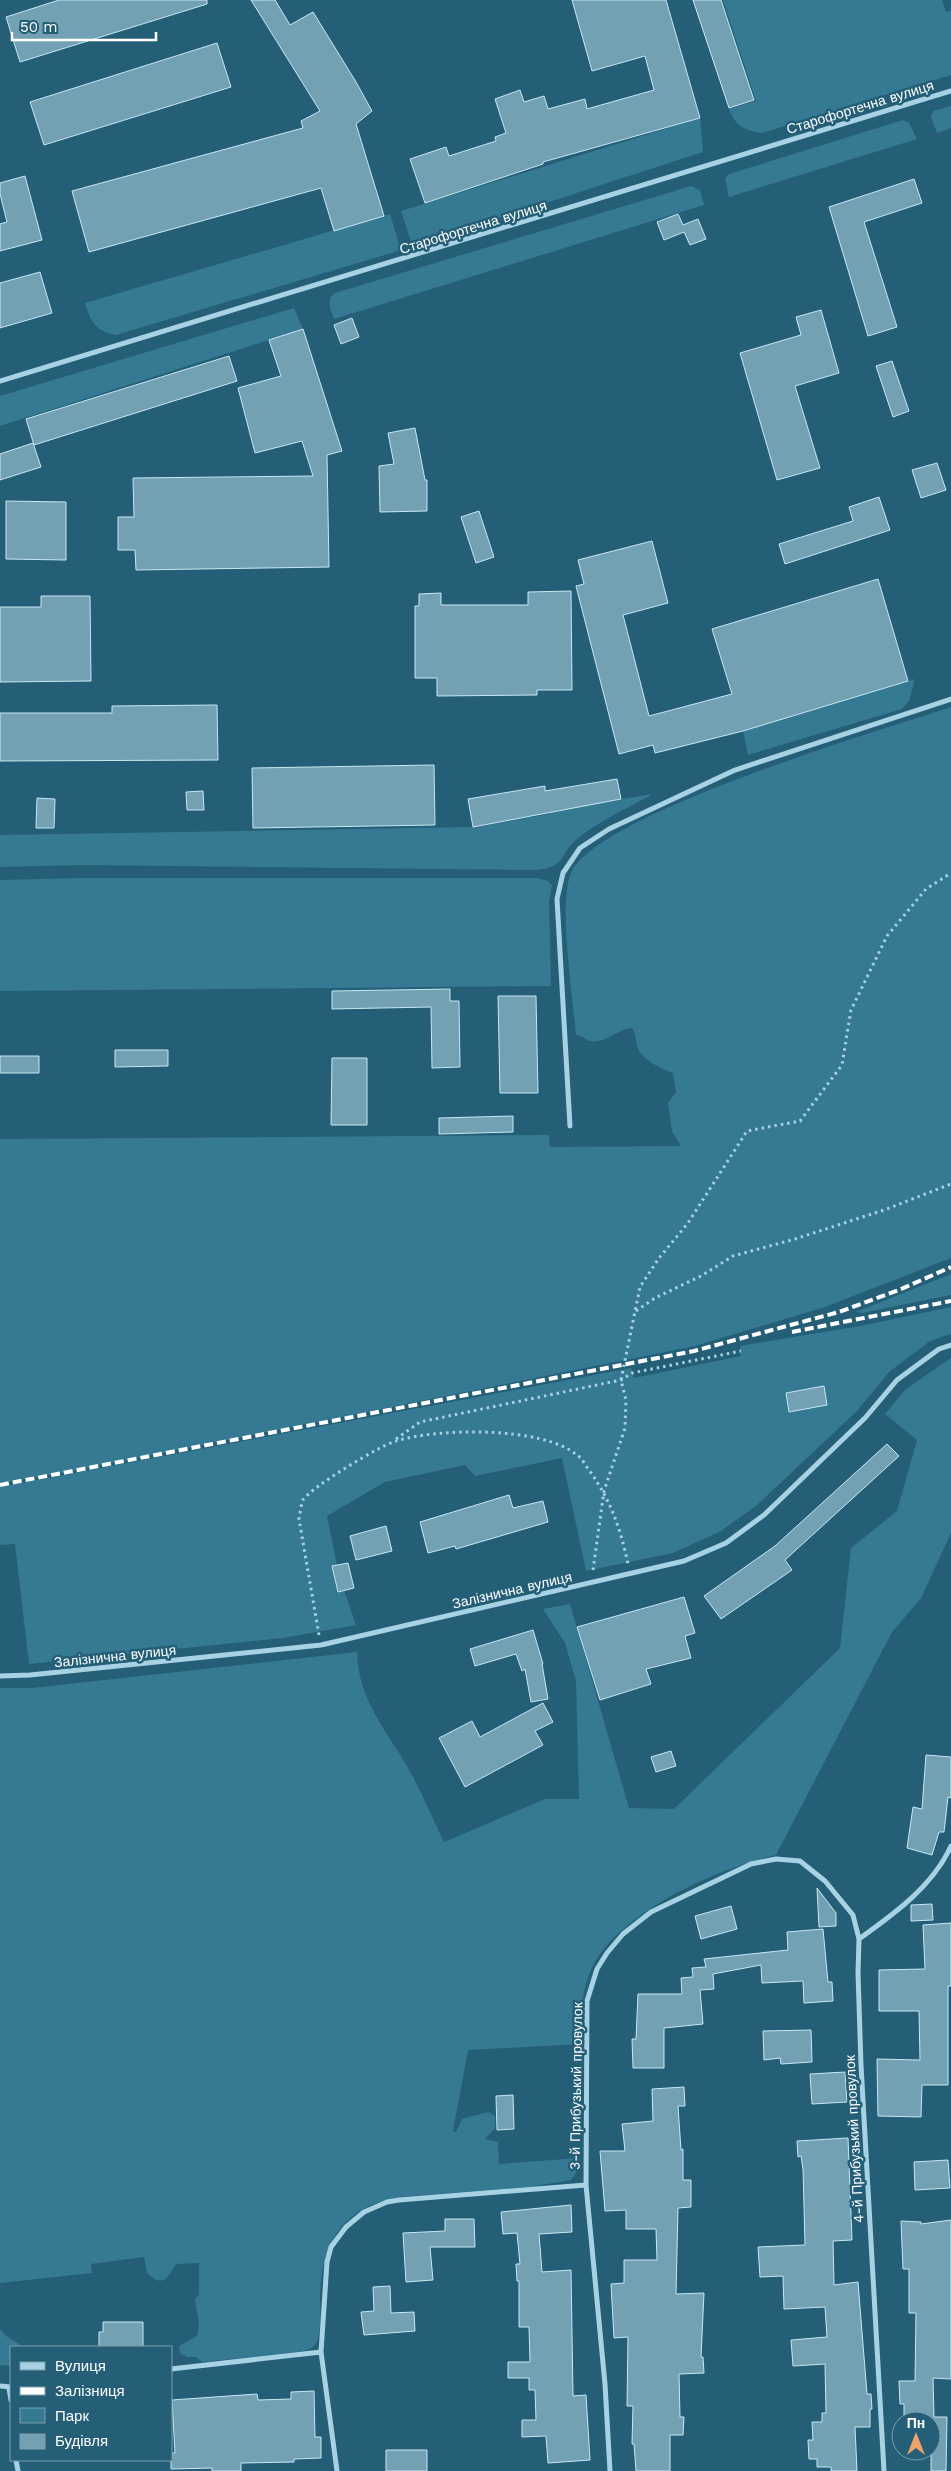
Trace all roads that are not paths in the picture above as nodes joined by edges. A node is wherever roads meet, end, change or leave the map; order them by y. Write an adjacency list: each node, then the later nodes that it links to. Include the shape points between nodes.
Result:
1 (951, 91): 2 (street, Старофортечна вулиця)
2 (0, 381)
3 (951, 699): 4 (street, via 735,770 609,829 580,848 563,873 557,899)
4 (570, 1126)
5 (951, 1345): 6 (street, Залізнична вулиця, via 939,1349 897,1380 866,1418 764,1515 726,1543 684,1561 321,1645 50,1674)
6 (0, 1676)
7 (951, 1846): 8 (street, via 934,1874 896,1912)
8 (859, 1939): 9 (street, 3-й Прибузький провулок, via 853,1915 826,1881 800,1861 789,1858 751,1864 651,1912 623,1934 597,1969 587,2001); 16 (street, 4-й Прибузький провулок, via 861,2066)
9 (586, 2185): 10 (street, 3-й Прибузький провулок, via 399,2200 364,2212 346,2227 331,2247 327,2262); 15 (street, 3-й Прибузький провулок)
10 (321, 2352): 11 (street); 14 (street, 3-й Прибузький провулок)
11 (172, 2369)
12 (0, 2386): 13 (street)
13 (10, 2387)
14 (337, 2471)
15 (610, 2471)
16 (884, 2471)

